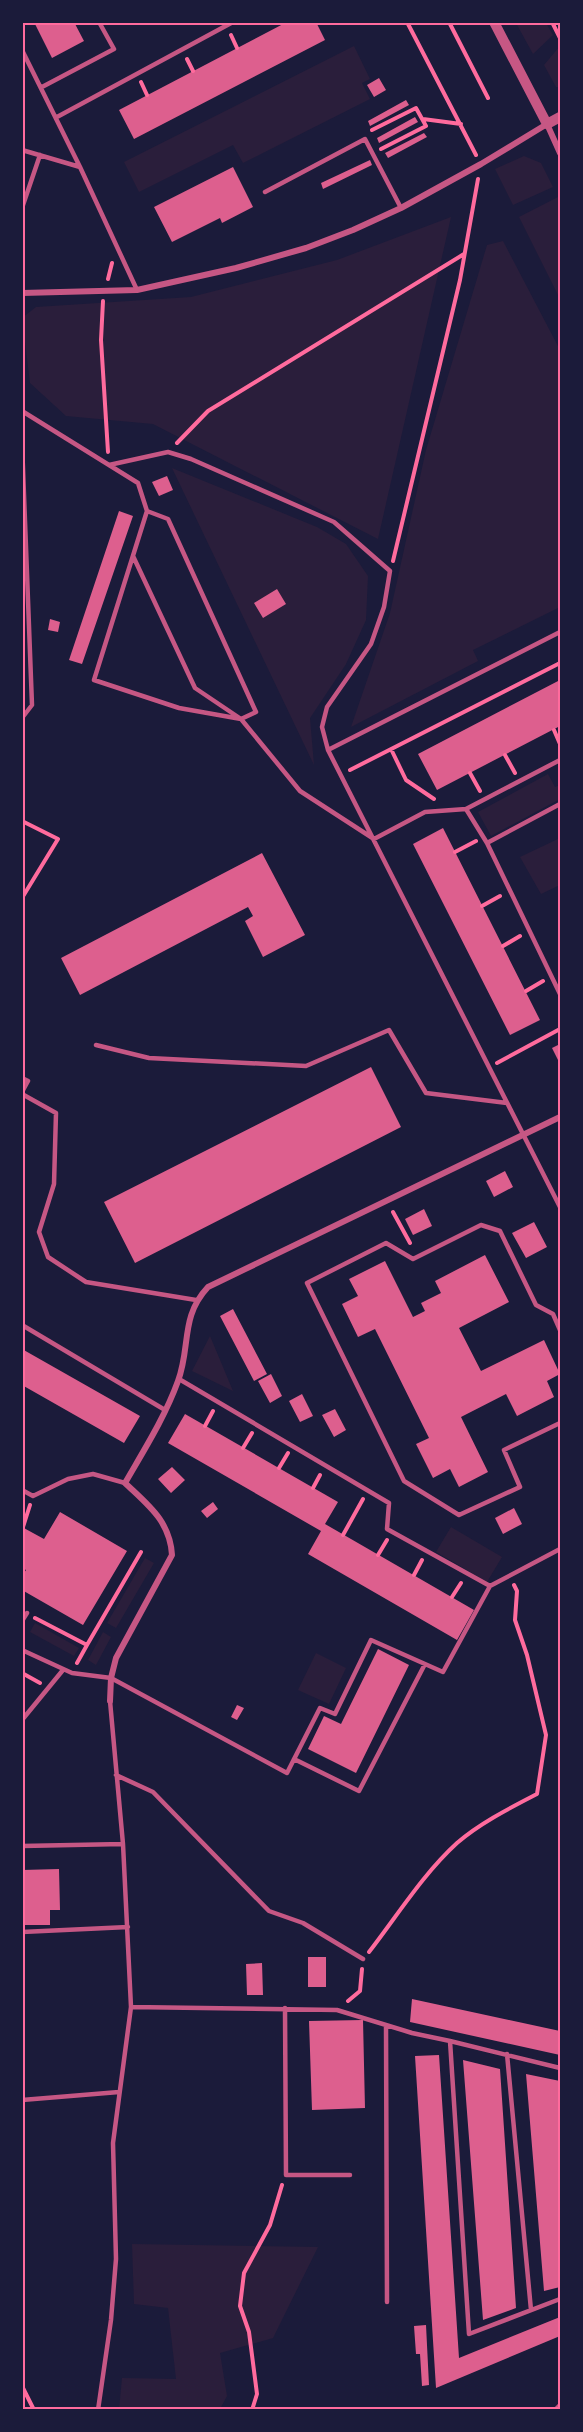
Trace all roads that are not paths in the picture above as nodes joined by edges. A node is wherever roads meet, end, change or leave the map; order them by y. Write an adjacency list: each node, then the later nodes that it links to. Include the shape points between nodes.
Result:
1 (99, 22): 5 (lane, via 114,49)
2 (233, 22): 6 (lane)
3 (494, 22): 8 (street)
4 (22, 50): 5 (lane)
5 (42, 87): 6 (lane)
6 (57, 117): 12 (lane)
7 (561, 117): 8 (street)
8 (547, 124): 10 (street); 15 (street)
9 (22, 150): 11 (lane)
10 (561, 153)
11 (40, 155): 12 (lane); 14 (lane)
12 (80, 167): 16 (lane)
13 (265, 192): 15 (lane, via 365,139)
14 (22, 208)
15 (401, 208): 16 (street, via 306,248)
16 (137, 290): 17 (street)
17 (22, 293)
18 (22, 411): 20 (lane)
19 (22, 442): 24 (lane, via 32,705)
20 (108, 465): 21 (lane, via 138,483); 26 (lane, via 168,452 191,459 334,522 390,571 384,608 371,644 327,707 322,728)
21 (147, 511): 22 (lane); 25 (lane, via 168,519 256,712)
22 (133, 556): 25 (lane, via 195,688); 25 (lane, via 94,680 179,708)
23 (561, 632): 26 (lane)
24 (22, 718)
25 (241, 719): 30 (lane, via 300,791)
26 (328, 750): 30 (lane)
27 (561, 760): 29 (lane)
28 (561, 804): 31 (lane)
29 (466, 809): 30 (lane, via 425,812); 31 (lane)
30 (374, 839): 36 (lane)
31 (487, 843): 32 (lane)
32 (561, 994)
33 (96, 1045): 36 (lane, via 149,1058 306,1066 389,1030 426,1093)
34 (22, 1078): 35 (lane, via 28,1081)
35 (22, 1093): 40 (lane, via 56,1113 54,1184 39,1232 48,1257 86,1282)
36 (507, 1103): 38 (lane)
37 (561, 1117): 38 (street)
38 (524, 1135): 39 (lane); 40 (street, via 208,1287)
39 (561, 1207)
40 (196, 1300): 45 (street)
41 (561, 1310): 42 (lane)
42 (553, 1314): 44 (lane); 47 (lane, via 536,1305 500,1231 481,1225 413,1259 386,1243 307,1283 404,1481 459,1515 520,1487 504,1450)
43 (22, 1325): 46 (lane)
44 (561, 1330)
45 (179, 1379): 46 (street); 51 (lane, via 389,1503 387,1528)
46 (165, 1410): 48 (street)
47 (561, 1423)
48 (125, 1483): 49 (lane, via 93,1474 68,1479 33,1496); 57 (street, via 160,1519 171,1536 172,1555 116,1658)
49 (22, 1490)
50 (561, 1549): 51 (lane)
51 (490, 1587): 55 (lane, via 443,1672)
52 (27, 1613): 53 (lane)
53 (22, 1621)
54 (22, 1650): 56 (lane)
55 (425, 1664): 60 (lane, via 371,1640 335,1714 320,1708); 60 (lane, via 359,1791)
56 (63, 1670): 57 (lane); 59 (lane)
57 (111, 1678): 58 (street); 60 (lane, via 287,1773)
58 (110, 1701): 61 (lane)
59 (23, 1717)
60 (294, 1759)
61 (116, 1775): 62 (lane); 66 (lane, via 153,1792 269,1911 303,1923)
62 (123, 1844): 63 (lane); 64 (lane)
63 (22, 1846)
64 (128, 1927): 65 (lane); 67 (lane)
65 (22, 1932)
66 (363, 1959)
67 (131, 2007): 68 (lane); 73 (lane)
68 (285, 2008): 69 (lane, via 337,2010); 75 (lane, via 286,2175)
69 (386, 2025): 70 (lane); 77 (lane)
70 (450, 2041): 71 (lane); 78 (lane, via 469,2334)
71 (507, 2054): 72 (lane); 78 (lane)
72 (561, 2068)
73 (120, 2092): 74 (lane); 80 (lane, via 113,2143 115,2269)
74 (22, 2100)
75 (350, 2175)
76 (561, 2299): 78 (lane)
77 (387, 2302)
78 (531, 2310)
79 (561, 2405): 81 (lane)
80 (98, 2409)
81 (555, 2409)

